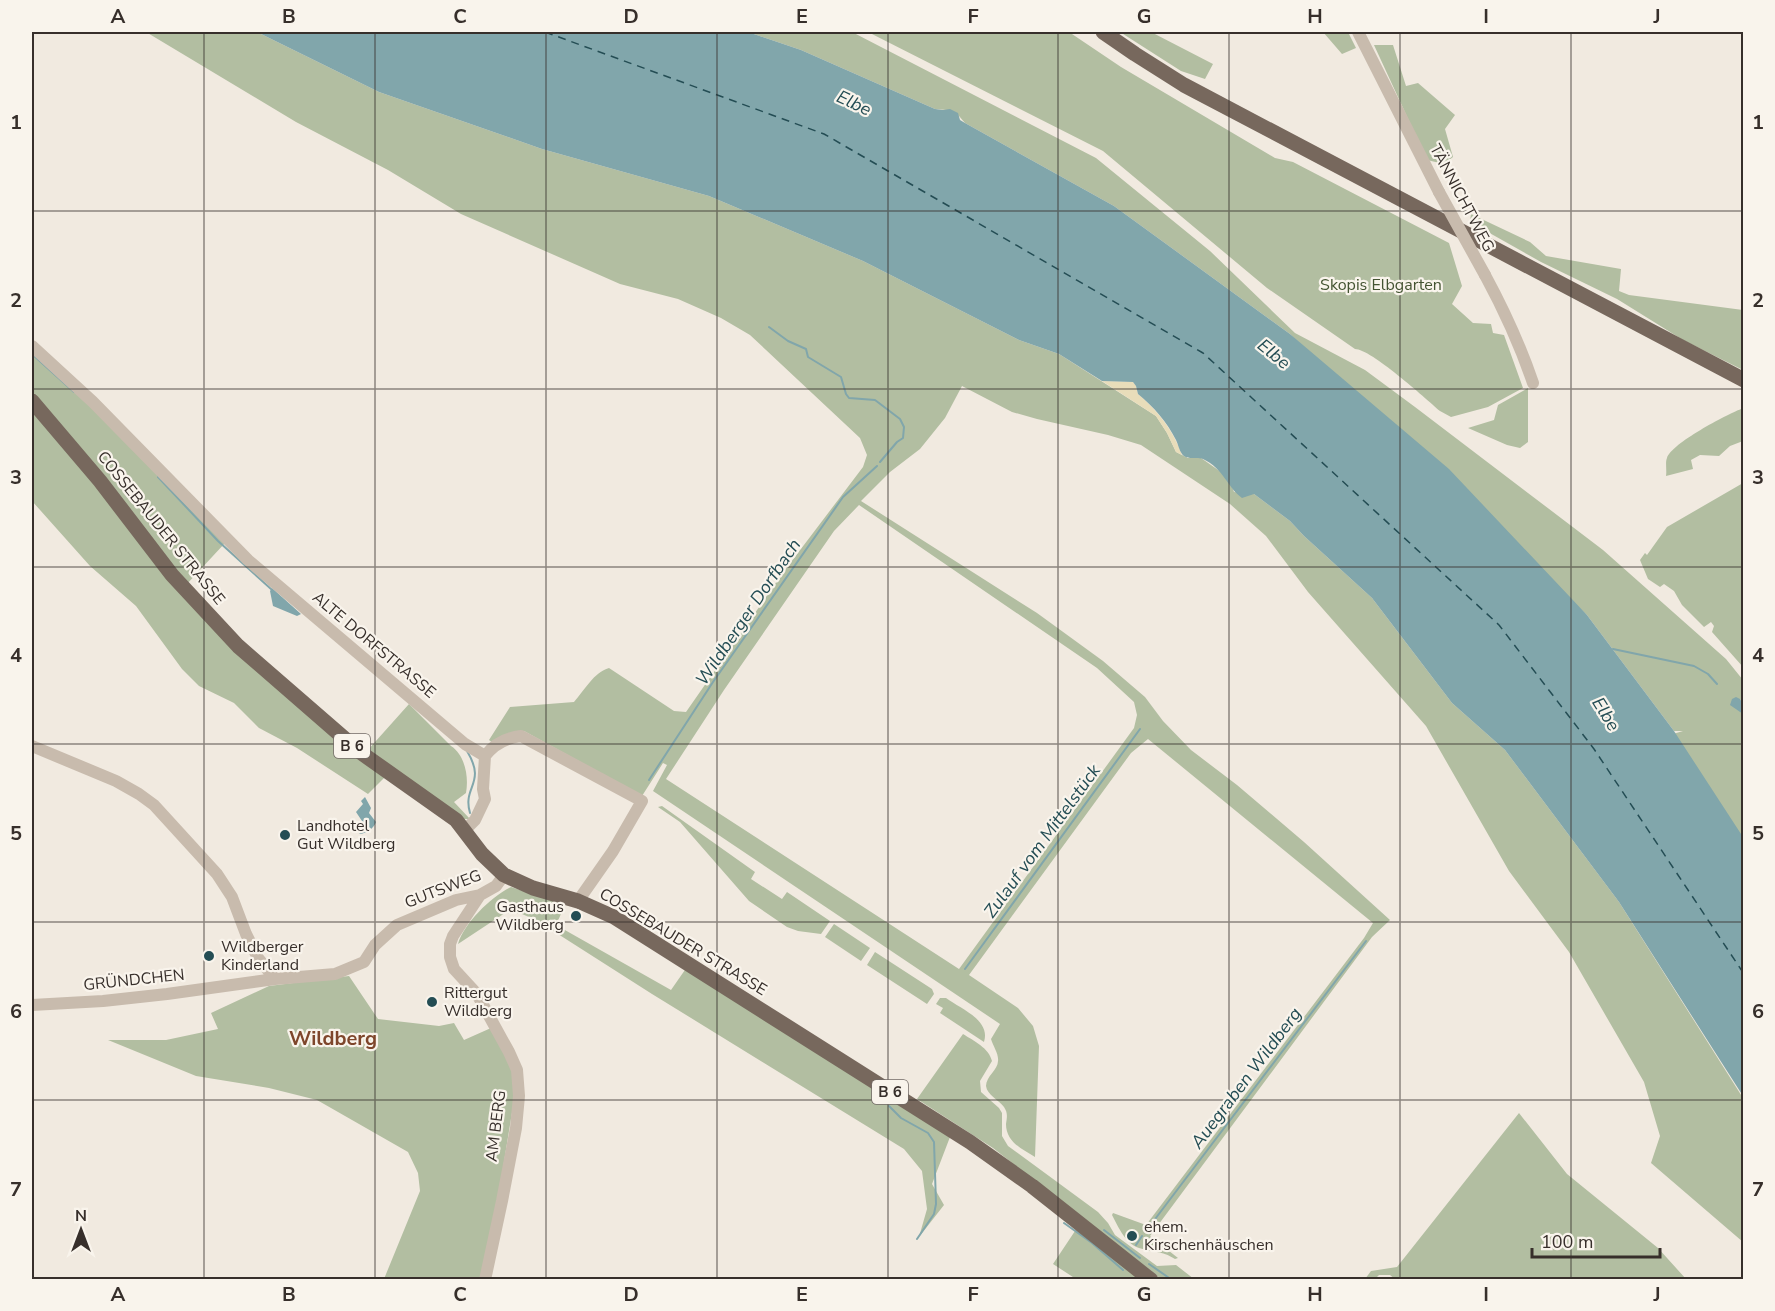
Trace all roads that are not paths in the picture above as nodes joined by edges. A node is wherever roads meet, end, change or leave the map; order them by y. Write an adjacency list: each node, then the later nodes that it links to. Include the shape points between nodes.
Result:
1 (1103, 32): 4 (main road, via 1184,85)
2 (1358, 32): 5 (street, TÄNNICHTWEG, bridge, via 1502,307)
3 (32, 346): 8 (street, ALTE DORFSTRASSE, via 93,402 248,560 465,744)
4 (1743, 380)
5 (1533, 383)
6 (32, 401): 9 (main road, COSSEBAUDER STRASSE / B 6, via 172,575 237,646 360,752 445,811)
7 (32, 746): 13 (street, via 116,780 170,821 217,874 232,897 258,958)
8 (485, 756): 9 (street, via 485,799); 12 (street, via 507,738 521,736 642,801)
9 (465, 830): 10 (main road, COSSEBAUDER STRASSE / B 6)
10 (504, 875): 11 (street, GUTSWEG, via 496,886); 12 (main road, COSSEBAUDER STRASSE / B 6)
11 (480, 895): 13 (street, GUTSWEG, via 456,900 397,925 375,945 364,962 335,974); 15 (street, AM BERG, via 453,936 450,957 454,969 477,994 509,1052 517,1070 519,1096 516,1128)
12 (578, 901): 16 (main road, COSSEBAUDER STRASSE / B 6, via 614,917 970,1142)
13 (275, 979): 14 (street, GRÜNDCHEN, via 103,1001)
14 (32, 1005)
15 (484, 1280)
16 (1151, 1280)

